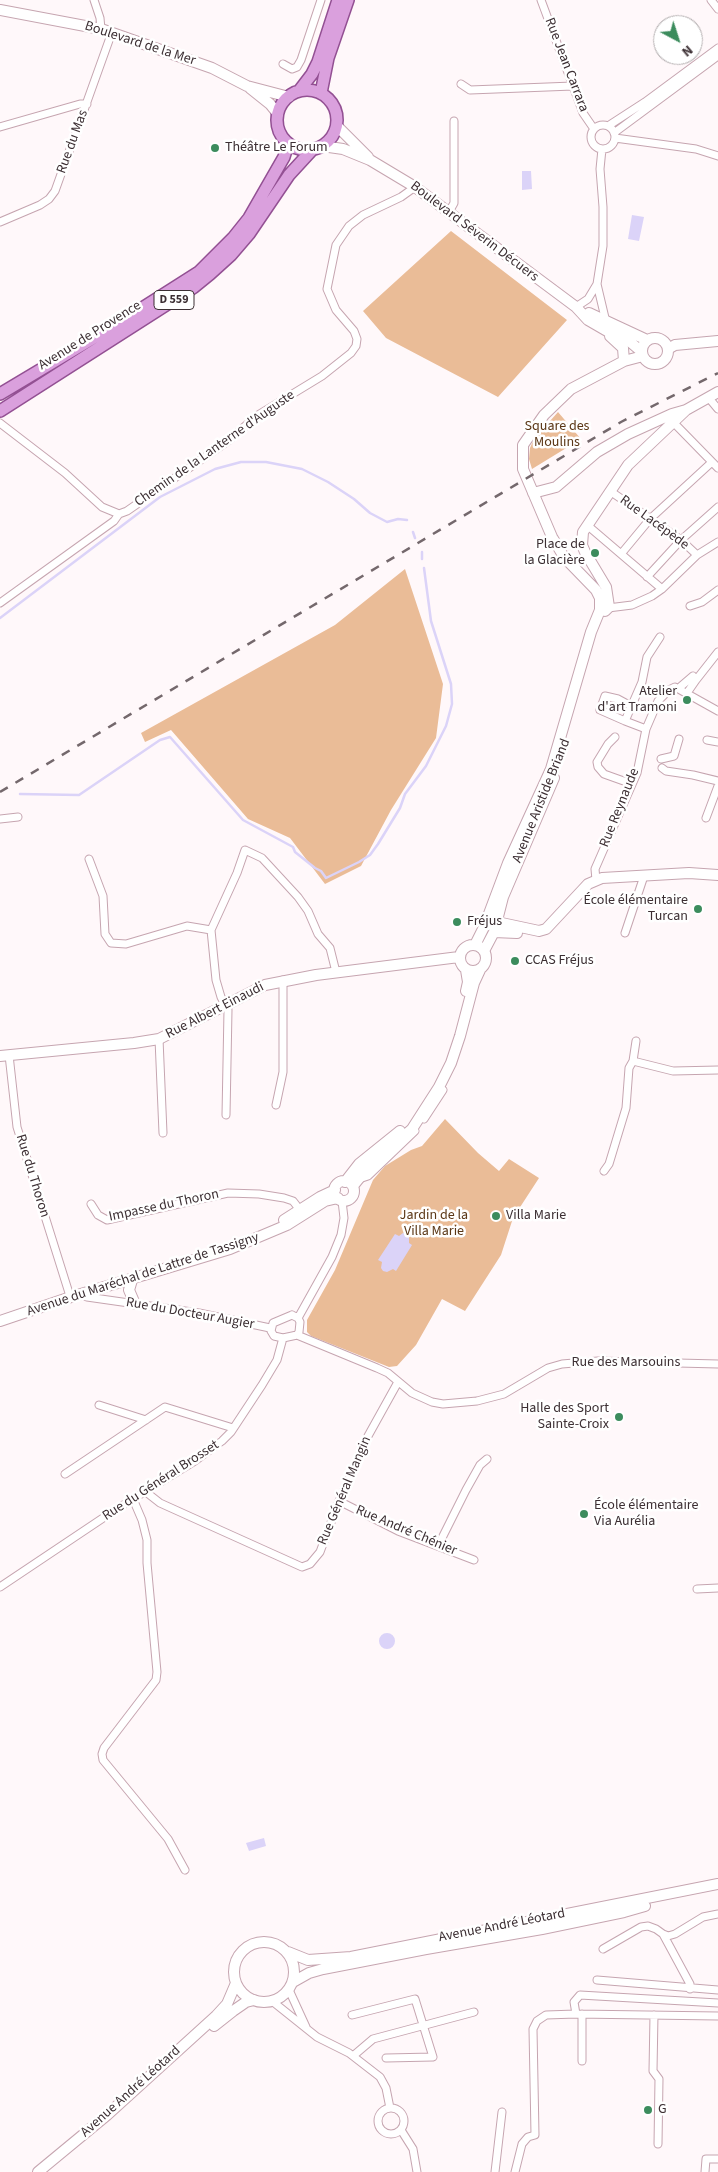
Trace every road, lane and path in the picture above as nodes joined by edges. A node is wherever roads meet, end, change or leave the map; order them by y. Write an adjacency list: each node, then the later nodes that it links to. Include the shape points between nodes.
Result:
1 (94, 0): 9 (street)
2 (321, 0): 13 (street, via 297,67 292,69)
3 (338, 0): 18 (main road, via 318,62)
4 (348, 0): 17 (main road, via 328,58)
5 (541, 0): 16 (street, Rue Jean Carrara)
6 (711, 0): 7 (street)
7 (718, 9)
8 (0, 10): 9 (main road, Boulevard de la Mer)
9 (101, 29): 10 (main road, Boulevard de la Mer)
10 (112, 32): 15 (main road, Boulevard de la Mer, via 212,68); 19 (street, Rue du Mas)
11 (718, 48): 24 (street)
12 (718, 56): 22 (street)
13 (283, 64)
14 (461, 84): 16 (street, via 470,90)
15 (247, 86): 18 (main road, Boulevard de la Mer); 20 (main road, Boulevard de la Mer)
16 (573, 86): 26 (street, Rue Jean Carrara, via 583,113)
17 (321, 93): 18 (main road, via 310,90); 23 (main road, via 336,110)
18 (294, 94): 20 (main road)
19 (87, 104): 25 (street); 36 (street, Rue du Mas, via 55,191 49,199)
20 (278, 114): 29 (main road, via 280,133)
21 (454, 121): 35 (street, via 454,203)
22 (628, 123): 27 (street); 28 (street)
23 (337, 126): 30 (main road, via 329,141); 33 (main road, Boulevard Séverin Décuers)
24 (608, 126): 26 (street); 27 (street)
25 (0, 127)
26 (594, 129): 31 (street, via 592,142)
27 (614, 136): 28 (street); 31 (street, via 610,146)
28 (632, 141): 32 (street, via 696,149)
29 (288, 144): 30 (main road, via 303,150); 45 (main road, Avenue de Provence / D 559, via 284,157 248,218 199,272)
30 (317, 148): 33 (main road, Boulevard Séverin Décuers, via 343,149); 48 (main road, Avenue de Provence / D 559, via 289,175 249,234 210,274)
31 (602, 149): 37 (street, via 603,246)
32 (718, 156)
33 (370, 160): 34 (main road, Boulevard Séverin Décuers)
34 (415, 187): 35 (main road, Boulevard Séverin Décuers); 57 (street, Chemin de la Lanterne d'Auguste, via 363,215 349,226 336,245 327,289 336,310 354,331 357,339 351,353)
35 (450, 212): 38 (main road, Boulevard Séverin Décuers)
36 (0, 222)
37 (597, 284): 38 (street, via 588,299); 39 (street)
38 (576, 308): 39 (main road, Boulevard Séverin Décuers, via 588,320)
39 (607, 327): 40 (main road, Boulevard Séverin Décuers); 43 (main road, Boulevard Séverin Décuers); 44 (main road, via 623,348)
40 (648, 340): 42 (main road, via 660,339); 43 (main road)
41 (718, 341): 42 (main road, via 675,345)
42 (668, 349): 43 (main road, via 667,357 661,363 652,364)
43 (642, 354): 44 (main road)
44 (624, 361): 55 (main road, via 571,388 529,435 522,457 523,469)
45 (0, 394)
46 (713, 394): 47 (street); 49 (main road)
47 (718, 409)
48 (0, 410)
49 (686, 410): 51 (main road); 55 (main road, via 628,434 597,452 556,487)
50 (0, 423): 57 (street, via 65,473 102,508)
51 (674, 423): 52 (street); 54 (main road, via 641,451)
52 (712, 462): 53 (street); 58 (street)
53 (718, 468)
54 (610, 491): 58 (street, Rue Lacépède); 59 (main road)
55 (533, 493): 69 (main road, via 564,557 596,590)
56 (718, 507): 60 (street)
57 (119, 514): 67 (street, Chemin de la Lanterne d'Auguste)
58 (650, 519): 60 (street, Rue Lacépède); 62 (street)
59 (587, 525): 62 (street); 69 (main road, via 582,545 604,582)
60 (681, 540): 63 (street, Rue Lacépède); 64 (street)
61 (718, 542): 63 (street)
62 (621, 554): 64 (street)
63 (697, 555): 65 (street)
64 (647, 577): 65 (street)
65 (662, 590): 69 (street, via 632,605)
66 (717, 591): 68 (street)
67 (0, 603)
68 (690, 606)
69 (604, 607): 96 (main road, Avenue Aristide Briand, via 591,632 551,769); 97 (main road, Avenue Aristide Briand, via 555,775 503,896)
70 (660, 637): 75 (street, via 647,657 642,682)
71 (718, 652): 72 (street)
72 (696, 680): 73 (street, Rue Reynaude, via 693,676); 74 (street)
73 (677, 688): 74 (street); 78 (street, Rue Reynaude, via 669,690 658,701)
74 (687, 693): 76 (street)
75 (631, 706): 77 (street); 77 (street, via 605,696 600,710)
76 (718, 711)
77 (626, 721): 78 (street)
78 (646, 729): 86 (street, Rue Reynaude)
79 (615, 737): 86 (street, via 608,744 598,767 604,774)
80 (679, 738): 83 (street, via 674,756)
81 (707, 740): 82 (street)
82 (718, 741)
83 (661, 758)
84 (662, 768): 85 (street)
85 (718, 782)
86 (632, 784): 95 (street, Rue Reynaude, via 595,870)
87 (718, 786): 89 (street)
88 (18, 817): 90 (street)
89 (706, 818)
90 (0, 819)
91 (89, 859): 98 (street, via 103,896 104,934 111,943 126,944 187,926)
92 (718, 875): 95 (main road, via 689,873)
93 (643, 879): 94 (main road); 97 (main road, via 605,881 594,885 546,934 536,936); 99 (street)
94 (718, 879)
95 (596, 880): 97 (main road, via 542,931)
96 (484, 927): 97 (main road, via 490,923); 100 (main road, Avenue Aristide Briand)
97 (495, 927): 100 (main road, Avenue Aristide Briand)
98 (211, 930): 104 (street, via 245,850 262,858 298,897 318,934 330,948); 106 (street, via 216,980)
99 (625, 933)
100 (480, 948): 101 (main road, via 464,948); 103 (main road, via 485,963)
101 (459, 957): 102 (main road); 104 (main road, Rue Albert Einaudi)
102 (466, 970): 103 (main road); 116 (main road, via 468,982 453,1045 438,1081 412,1120 360,1164)
103 (480, 970): 116 (main road, via 452,1062 422,1115)
104 (336, 972): 105 (main road, Rue Albert Einaudi)
105 (283, 980): 106 (main road, Rue Albert Einaudi); 112 (street, via 283,1072)
106 (224, 1004): 107 (main road, Rue Albert Einaudi); 113 (street, via 228,1010)
107 (159, 1039): 109 (main road, Rue Albert Einaudi); 114 (street)
108 (636, 1041): 110 (street)
109 (4, 1056): 121 (street, Rue du Thoron, via 17,1127)
110 (633, 1061): 111 (street, via 674,1071); 115 (street, via 629,1068 626,1108)
111 (718, 1070)
112 (276, 1105)
113 (226, 1115)
114 (163, 1133)
115 (604, 1171)
116 (352, 1182): 117 (main road, via 337,1185); 117 (main road, via 353,1196 348,1200)
117 (338, 1196): 119 (main road, Avenue du Maréchal de Lattre de Tassigny, via 320,1197); 120 (main road, Avenue du Maréchal de Lattre de Tassigny, via 253,1241); 125 (street, via 344,1218 341,1235)
118 (92, 1204): 119 (street, Impasse du Thoron, via 98,1215 107,1220 228,1193 284,1198 293,1201)
119 (300, 1210): 121 (main road, Avenue du Maréchal de Lattre de Tassigny, via 274,1226 219,1249)
120 (132, 1280): 122 (main road, Avenue du Maréchal de Lattre de Tassigny); 123 (main road, via 130,1290)
121 (69, 1293): 124 (main road, Avenue du Maréchal de Lattre de Tassigny)
122 (81, 1294): 123 (street, Rue du Docteur Augier); 126 (main road, Avenue du Maréchal de Lattre de Tassigny)
123 (135, 1304): 127 (street, Rue du Docteur Augier)
124 (0, 1316)
125 (298, 1318): 127 (street, via 292,1315 274,1321); 128 (street, via 301,1327)
126 (0, 1321)
127 (270, 1328): 129 (street, via 274,1336)
128 (297, 1335): 129 (street); 131 (street, via 388,1373)
129 (283, 1338): 134 (street, Rue du Général Brosset, via 277,1360)
130 (718, 1364): 131 (street, Rue des Marsouins, via 598,1361 562,1364 548,1368 504,1394 457,1403 432,1402 412,1394)
131 (398, 1382): 139 (street, Rue Général Mangin, via 368,1436)
132 (99, 1405): 133 (street)
133 (146, 1420): 134 (street, via 165,1407); 136 (street)
134 (233, 1428): 137 (street, Rue du Général Brosset, via 211,1451)
135 (487, 1459): 140 (street, via 480,1465)
136 (65, 1474)
137 (146, 1492): 138 (street, Rue du Général Brosset); 139 (street, Rue Général Mangin, via 160,1503 302,1568 320,1552)
138 (133, 1499): 142 (street, Rue du Général Brosset); 145 (street, via 147,1540 157,1672 156,1680 102,1754 103,1760 168,1839)
139 (339, 1501): 140 (street, Rue André Chénier, via 398,1531)
140 (438, 1546): 141 (street, Rue André Chénier)
141 (474, 1560)
142 (0, 1587)
143 (718, 1588): 144 (street)
144 (697, 1589)
145 (185, 1870)
146 (718, 1884): 151 (main road, Avenue André Léotard, via 351,1957 308,1960)
147 (718, 1892): 154 (main road, Avenue André Léotard, via 542,1929 323,1969 309,1973)
148 (718, 1914): 149 (street, via 703,1917 675,1934)
149 (662, 1934): 150 (street, via 648,1926 641,1927); 155 (street)
150 (603, 1949)
151 (288, 1952): 153 (main road, via 271,1942 247,1947 234,1969); 154 (main road, via 294,1967)
152 (596, 1980): 155 (street)
153 (236, 1983): 157 (main road); 175 (main road, Avenue André Léotard, via 227,2004 216,2016 96,2125)
154 (291, 1986): 158 (main road, via 284,1995); 166 (street)
155 (690, 1989): 156 (street)
156 (718, 1990)
157 (254, 2000): 158 (main road); 176 (main road, Avenue André Léotard, via 221,2020 112,2120)
158 (272, 2001): 166 (street)
159 (718, 2003): 161 (street, via 580,1995 574,2002)
160 (474, 2012): 165 (street)
161 (578, 2014): 162 (street); 169 (street); 179 (street, via 546,2015 537,2021 533,2029 535,2135 522,2144)
162 (654, 2015): 164 (street); 173 (street, via 653,2071 659,2079)
163 (352, 2016): 165 (street, via 415,1999)
164 (718, 2016)
165 (424, 2026): 167 (street, via 373,2039); 168 (street, via 433,2057)
166 (307, 2029): 167 (street)
167 (353, 2056): 170 (street, via 380,2077)
168 (386, 2058)
169 (582, 2061)
170 (390, 2108): 172 (street, via 402,2114); 172 (street, via 379,2114 378,2127 390,2135)
171 (502, 2112): 178 (street)
172 (401, 2130): 177 (street, via 413,2148)
173 (658, 2144)
174 (718, 2159): 180 (street, via 706,2159)
175 (38, 2172)
176 (48, 2172)
177 (417, 2172)
178 (495, 2172)
179 (515, 2172)
180 (705, 2172)

